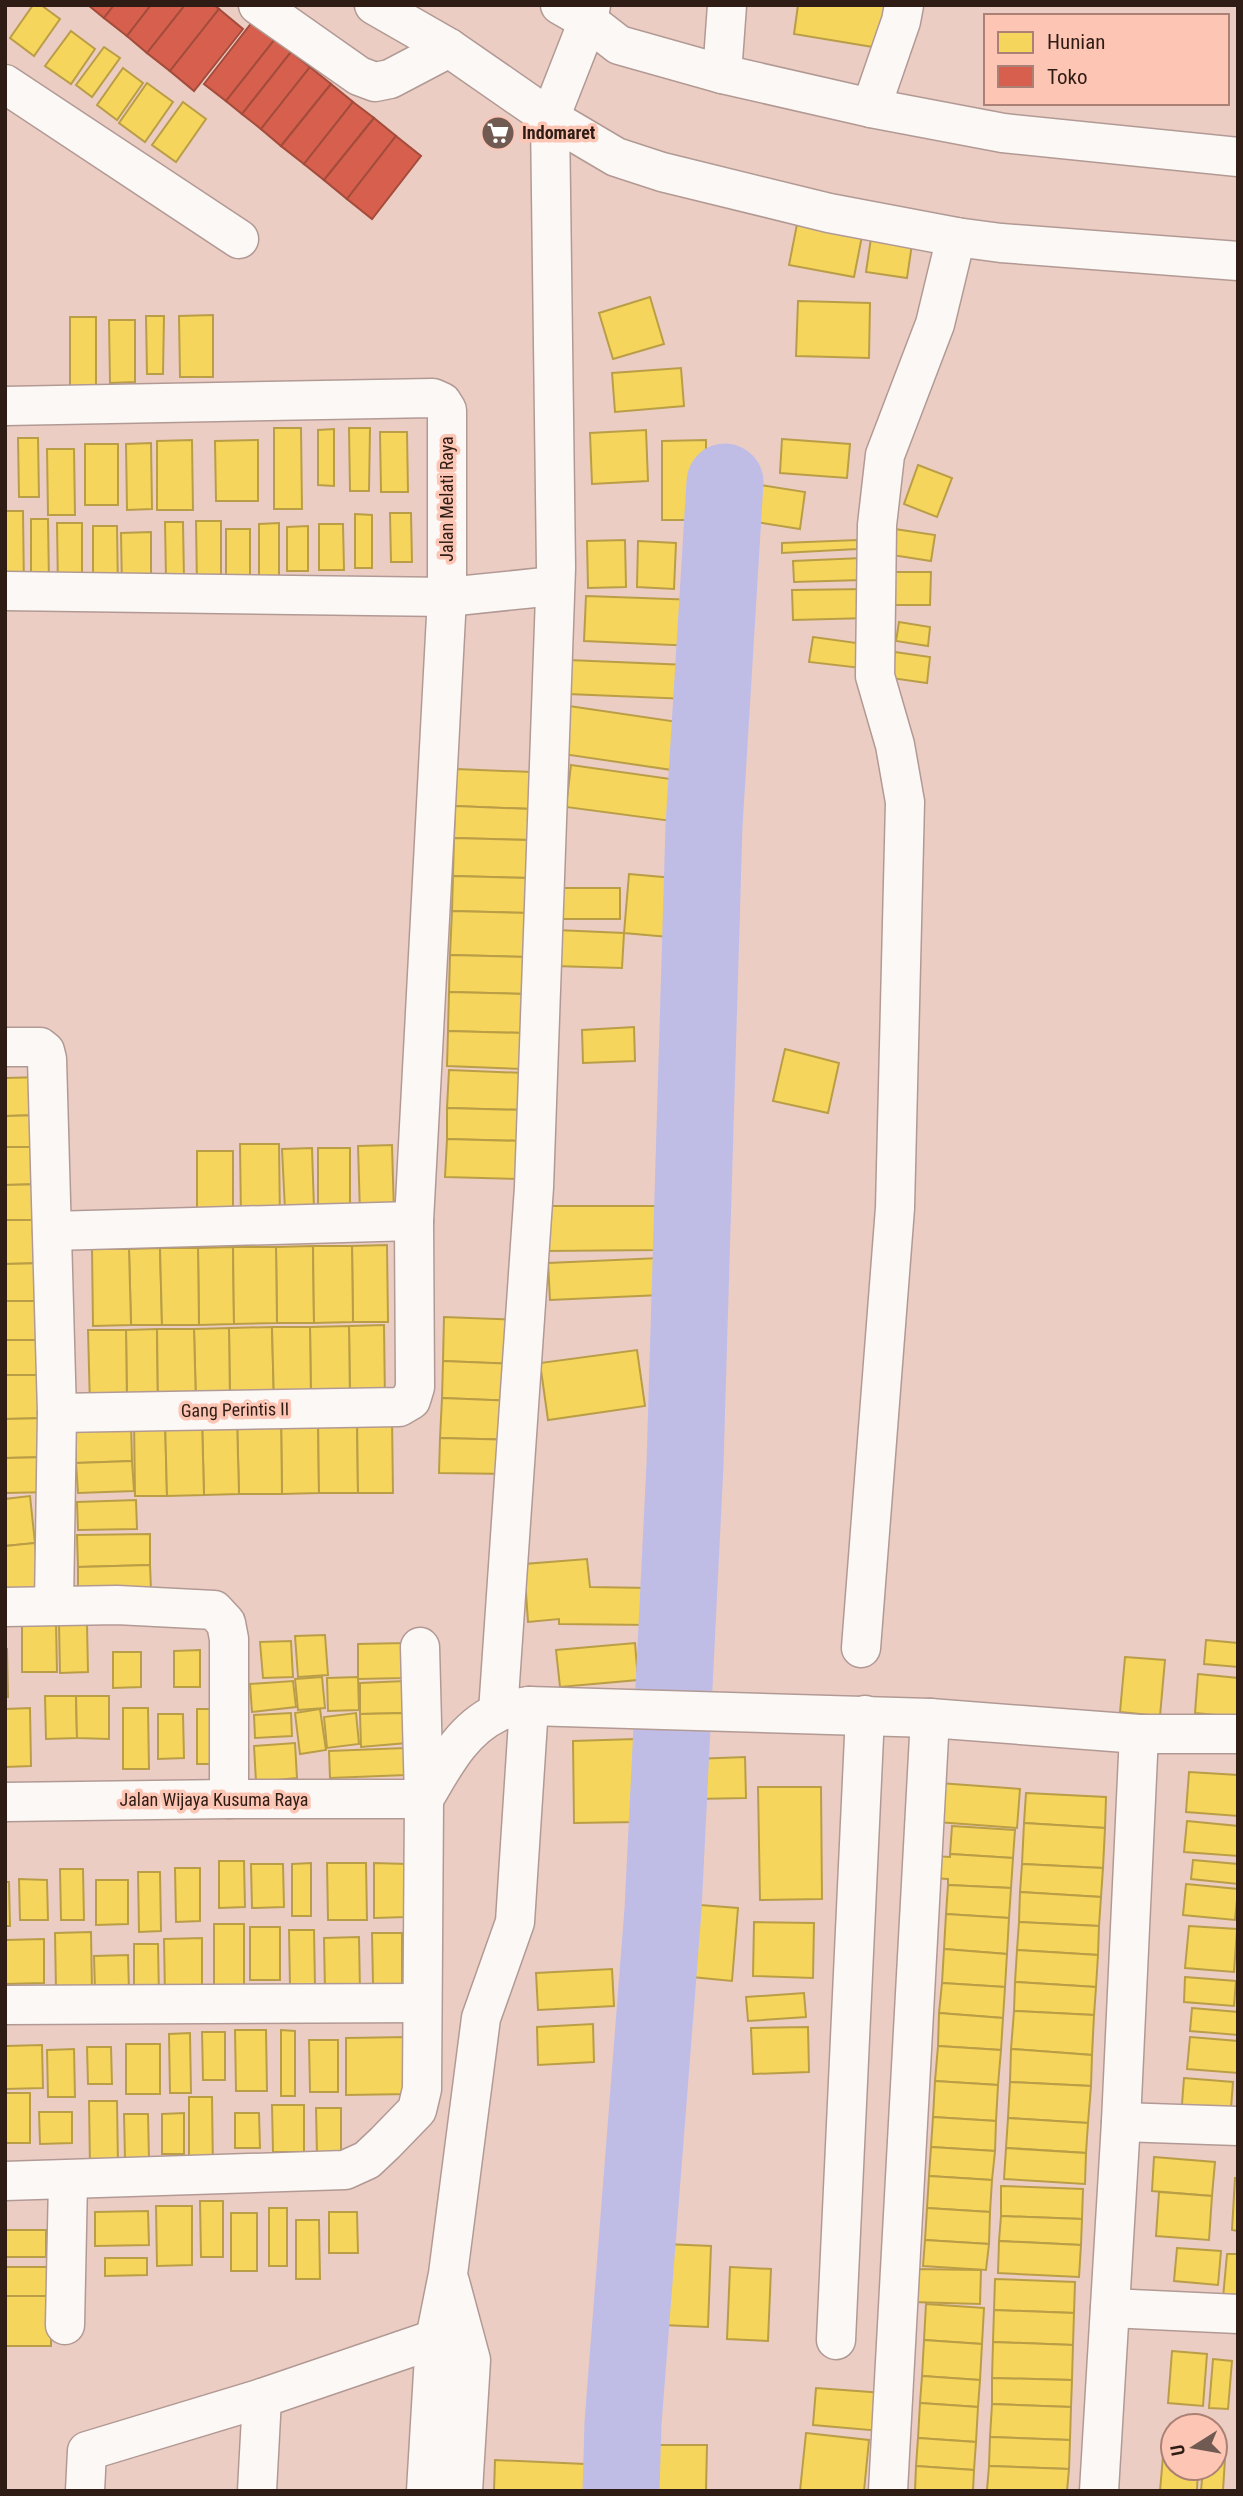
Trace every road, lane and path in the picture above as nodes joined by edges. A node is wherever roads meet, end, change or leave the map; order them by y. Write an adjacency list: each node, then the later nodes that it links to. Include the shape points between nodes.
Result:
1 (258, 5): 6 (street, via 359,76 375,82 390,79)
2 (374, 5): 6 (street)
3 (727, 5): 7 (street)
4 (904, 5): 9 (street)
5 (580, 11): 7 (street, via 619,45); 10 (street)
6 (449, 48): 10 (street)
7 (722, 74): 9 (street)
8 (5, 84): 13 (street)
9 (872, 108): 11 (street, via 1003,133)
10 (550, 118): 12 (street, via 616,157 662,173 829,213); 16 (street)
11 (1238, 157)
12 (956, 237): 14 (street); 27 (street, via 934,324 884,455 877,525 875,676 905,802 895,1208)
13 (239, 239)
14 (1238, 261)
15 (5, 406): 18 (street, Jalan Melati Raya, via 433,398 447,410)
16 (554, 586): 18 (street); 28 (street)
17 (5, 592): 18 (street)
18 (447, 597): 20 (street, Jalan Melati Raya)
19 (5, 1047): 21 (street, via 36,1046 45,1051)
20 (414, 1221): 21 (street); 22 (street, Jalan Melati Raya, via 415,1387)
21 (52, 1231): 23 (street)
22 (411, 1400): 23 (street, Gang Perintis II, via 399,1407)
23 (57, 1413): 24 (street)
24 (54, 1605): 25 (street); 33 (street, via 214,1610 226,1623)
25 (5, 1606)
26 (420, 1647): 34 (street)
27 (861, 1648)
28 (513, 1709): 29 (street); 34 (street, via 474,1729 455,1748); 42 (street, via 515,1922 481,2018)
29 (865, 1715): 30 (street); 47 (street)
30 (930, 1718): 31 (street); 53 (street)
31 (1139, 1734): 32 (street); 38 (street)
32 (1238, 1734)
33 (229, 1799): 34 (street, Jalan Wijaya Kusuma Raya); 35 (street, Jalan Wijaya Kusuma Raya)
34 (424, 1799): 36 (street)
35 (5, 1802)
36 (422, 2003): 37 (street); 40 (street, via 422,2089 417,2110 367,2160 345,2170)
37 (5, 2005)
38 (1121, 2122): 39 (street); 43 (street)
39 (1238, 2126)
40 (68, 2180): 41 (street); 45 (street)
41 (5, 2181)
42 (448, 2274): 46 (street); 52 (street, via 471,2360)
43 (1110, 2308): 44 (street); 54 (street)
44 (1238, 2314)
45 (65, 2325)
46 (435, 2339): 48 (street); 51 (street)
47 (836, 2340)
48 (261, 2398): 49 (street, via 87,2451); 50 (street)
49 (85, 2491)
50 (257, 2491)
51 (426, 2491)
52 (463, 2491)
53 (888, 2491)
54 (1099, 2491)

